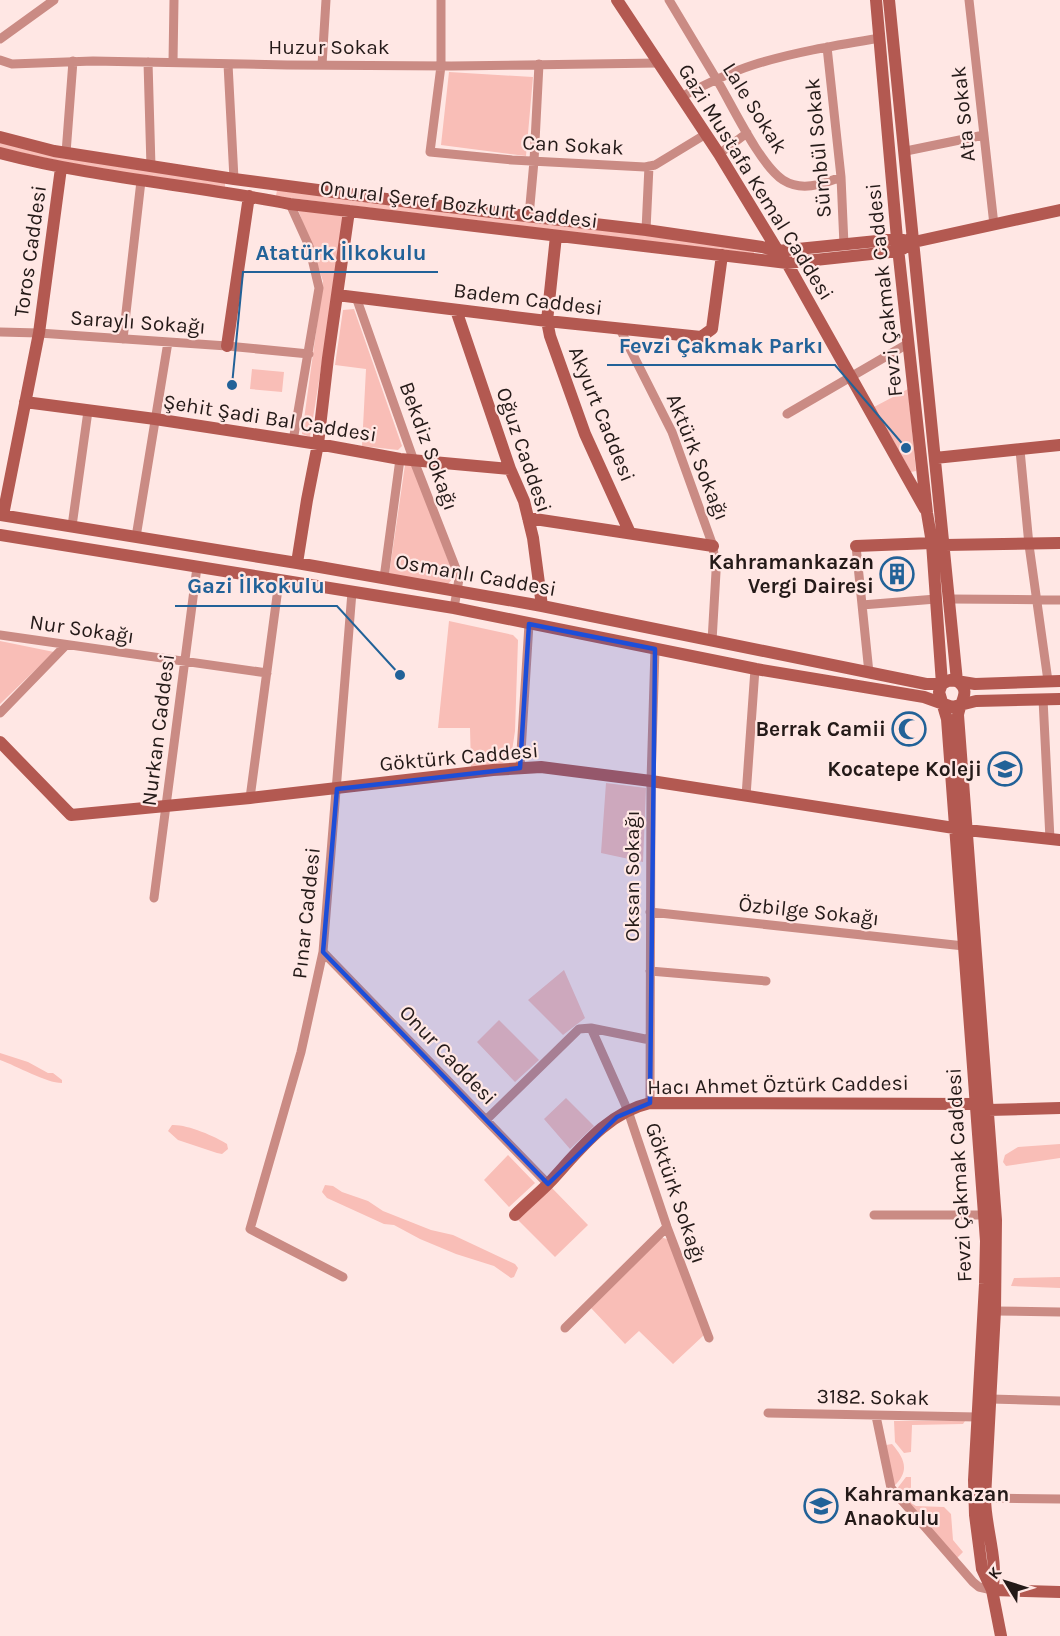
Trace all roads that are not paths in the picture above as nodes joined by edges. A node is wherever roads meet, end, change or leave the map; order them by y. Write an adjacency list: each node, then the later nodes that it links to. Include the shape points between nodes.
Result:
1 (54, 0): 10 (street)
2 (174, 0): 17 (street)
3 (326, 0): 21 (street)
4 (441, 0): 22 (street)
5 (617, 0): 18 (main road, Gazi Mustafa Kemal Caddesi)
6 (669, 0): 23 (street, Lale Sokak)
7 (876, 0): 11 (main road, Fevzi Çakmak Caddesi)
8 (890, 0): 29 (main road, Fevzi Çakmak Caddesi)
9 (969, 0): 27 (street, Ata Sokak)
10 (40, 4): 12 (street)
11 (880, 38): 13 (street); 50 (main road, Fevzi Çakmak Caddesi)
12 (0, 39)
13 (827, 47): 23 (street, via 753,65); 37 (street, Sümbül Sokak)
14 (0, 60): 15 (street, Huzur Sokak, via 12,64)
15 (73, 61): 16 (street, Huzur Sokak); 31 (street)
16 (148, 62): 17 (street, Huzur Sokak); 35 (street)
17 (173, 62): 19 (street, Huzur Sokak)
18 (658, 63): 20 (street, Huzur Sokak); 24 (main road, Gazi Mustafa Kemal Caddesi)
19 (228, 64): 21 (street, Huzur Sokak); 38 (street)
20 (539, 64): 22 (street, Huzur Sokak); 33 (street)
21 (322, 65): 22 (street, Huzur Sokak)
22 (441, 66): 33 (street, Can Sokak, via 430,152)
23 (716, 79): 24 (street); 25 (street, Lale Sokak)
24 (681, 96): 26 (main road, Gazi Mustafa Kemal Caddesi)
25 (747, 134): 32 (street); 37 (street, Lale Sokak, via 783,180 817,186)
26 (706, 135): 32 (main road, Gazi Mustafa Kemal Caddesi); 34 (street, Can Sokak)
27 (984, 135): 29 (street); 45 (street, Ata Sokak)
28 (0, 137): 31 (main road, Onural Şeref Bozkurt Caddesi)
29 (906, 151): 48 (main road, Fevzi Çakmak Caddesi)
30 (0, 153): 36 (main road, Onural Şeref Bozkurt Caddesi)
31 (66, 153): 35 (main road, Onural Şeref Bozkurt Caddesi)
32 (719, 154): 51 (main road, Gazi Mustafa Kemal Caddesi)
33 (534, 161): 34 (street, Can Sokak); 44 (street)
34 (649, 166): 46 (street)
35 (150, 167): 38 (main road, Onural Şeref Bozkurt Caddesi)
36 (60, 168): 39 (main road, Onural Şeref Bozkurt Caddesi); 60 (main road, Toros Caddesi)
37 (841, 177): 49 (street, Sümbül Sokak)
38 (234, 179): 44 (main road, Onural Şeref Bozkurt Caddesi)
39 (141, 181): 40 (main road, Onural Şeref Bozkurt Caddesi); 61 (street)
40 (249, 196): 41 (main road, Onural Şeref Bozkurt Caddesi); 64 (main road)
41 (290, 204): 43 (main road, Onural Şeref Bozkurt Caddesi); 65 (street, via 309,246 318,279)
42 (1060, 210): 45 (main road, Onural Şeref Bozkurt Caddesi)
43 (349, 211): 47 (main road, Onural Şeref Bozkurt Caddesi); 54 (main road)
44 (529, 216): 46 (main road, Onural Şeref Bozkurt Caddesi)
45 (993, 225): 48 (main road, Onural Şeref Bozkurt Caddesi)
46 (646, 230): 51 (main road, Onural Şeref Bozkurt Caddesi)
47 (556, 236): 52 (main road, Onural Şeref Bozkurt Caddesi); 57 (main road, Akyurt Caddesi)
48 (914, 242): 50 (main road, Onural Şeref Bozkurt Caddesi); 75 (main road, Fevzi Çakmak Caddesi)
49 (844, 245): 50 (main road, Onural Şeref Bozkurt Caddesi); 51 (main road, Onural Şeref Bozkurt Caddesi)
50 (898, 245): 53 (main road, Onural Şeref Bozkurt Caddesi); 63 (main road, Fevzi Çakmak Caddesi)
51 (778, 251): 53 (main road, Gazi Mustafa Kemal Caddesi)
52 (722, 255): 53 (main road, Onural Şeref Bozkurt Caddesi); 58 (main road, Badem Caddesi, via 712,329 701,337)
53 (787, 263): 66 (main road, Gazi Mustafa Kemal Caddesi)
54 (337, 295): 55 (main road, Badem Caddesi); 72 (main road)
55 (356, 297): 56 (main road, Badem Caddesi); 77 (street, Bekdiz Sokağı)
56 (456, 310): 57 (main road, Badem Caddesi); 78 (main road, Oğuz Caddesi)
57 (547, 321): 58 (main road, Badem Caddesi); 83 (main road, Akyurt Caddesi, via 585,434)
58 (620, 329): 89 (street, Aktürk Sokağı, via 672,432)
59 (0, 332): 60 (street, Saraylı Sokağı)
60 (39, 333): 61 (street, Saraylı Sokağı); 67 (main road, Toros Caddesi)
61 (123, 339): 62 (street, Saraylı Sokağı)
62 (168, 342): 64 (street, Saraylı Sokağı); 70 (street)
63 (909, 343): 66 (street); 79 (main road, Fevzi Çakmak Caddesi)
64 (226, 346): 65 (street, Saraylı Sokağı)
65 (309, 354): 71 (street)
66 (849, 376): 69 (street); 79 (main road, Gazi Mustafa Kemal Caddesi)
67 (25, 402): 68 (main road, Şehit Şadi Bal Caddesi); 80 (main road, Toros Caddesi)
68 (88, 411): 70 (main road, Şehit Şadi Bal Caddesi); 82 (street)
69 (787, 414)
70 (155, 419): 71 (main road, Şehit Şadi Bal Caddesi); 85 (street)
71 (293, 441): 72 (main road, Şehit Şadi Bal Caddesi)
72 (318, 444): 76 (main road, Şehit Şadi Bal Caddesi); 91 (main road)
73 (1060, 445): 74 (main road)
74 (1020, 450): 75 (main road); 88 (street)
75 (935, 458): 87 (main road, Fevzi Çakmak Caddesi)
76 (400, 459): 77 (main road, Şehit Şadi Bal Caddesi); 93 (street)
77 (414, 461): 78 (main road, Şehit Şadi Bal Caddesi); 95 (street, Bekdiz Sokağı, via 458,574)
78 (510, 469): 81 (main road, Oğuz Caddesi)
79 (927, 513): 87 (main road, Fevzi Çakmak Caddesi)
80 (2, 515): 82 (main road, Osmanlı Caddesi)
81 (528, 518): 83 (main road); 102 (main road, Oğuz Caddesi)
82 (72, 526): 85 (main road, Osmanlı Caddesi)
83 (630, 533): 89 (main road)
84 (0, 535): 92 (main road, Osmanlı Caddesi)
85 (136, 537): 91 (main road, Osmanlı Caddesi)
86 (1060, 543): 88 (main road)
87 (939, 544): 88 (main road); 90 (main road); 97 (main road, Fevzi Çakmak Caddesi); 98 (main road, Fevzi Çakmak Caddesi)
88 (1029, 545): 99 (street)
89 (713, 546): 106 (street, Aktürk Sokağı, via 716,572)
90 (856, 546): 101 (street)
91 (297, 563): 93 (main road, Osmanlı Caddesi)
92 (196, 567): 94 (main road, Osmanlı Caddesi); 109 (street, Nurkan Caddesi)
93 (384, 578): 95 (main road, Osmanlı Caddesi)
94 (279, 581): 96 (main road, Osmanlı Caddesi); 111 (street)
95 (457, 591): 102 (main road, Osmanlı Caddesi); 103 (street, Bekdiz Sokağı)
96 (352, 592): 103 (main road, Osmanlı Caddesi); 124 (street, Pınar Caddesi)
97 (936, 599): 101 (street); 115 (main road, Fevzi Çakmak Caddesi)
98 (950, 599): 99 (street); 113 (main road, Fevzi Çakmak Caddesi)
99 (1038, 600): 100 (street); 114 (street)
100 (1060, 600)
101 (862, 605): 112 (street)
102 (542, 606): 106 (main road, Osmanlı Caddesi)
103 (454, 608): 104 (main road, Osmanlı Caddesi)
104 (529, 624): 108 (main road, Osmanlı Caddesi); 122 (street)
105 (0, 635): 107 (street, Nur Sokağı)
106 (712, 641): 112 (main road, Osmanlı Caddesi)
107 (66, 645): 109 (street, Nur Sokağı); 120 (street)
108 (655, 649): 110 (main road, Osmanlı Caddesi); 123 (street, Oksan Sokağı)
109 (184, 662): 111 (street, Nur Sokağı); 127 (street, Nurkan Caddesi)
110 (755, 669): 118 (main road, Osmanlı Caddesi); 125 (street)
111 (267, 673): 126 (street)
112 (869, 673): 115 (main road, Osmanlı Caddesi)
113 (957, 681): 114 (main road); 115 (main road); 119 (main road, via 966,693)
114 (1054, 681)
115 (942, 684): 118 (main road)
116 (1043, 699): 117 (main road); 119 (main road); 129 (street)
117 (1060, 699)
118 (942, 702): 119 (main road, via 952,707); 128 (main road, Fevzi Çakmak Caddesi)
119 (960, 704): 128 (main road, Fevzi Çakmak Caddesi)
120 (0, 713)
121 (0, 742): 127 (main road, Göktürk Caddesi, via 71,815)
122 (520, 768): 123 (main road, Göktürk Caddesi, via 563,769); 124 (main road, Göktürk Caddesi)
123 (651, 781): 125 (main road, Göktürk Caddesi); 131 (street, Oksan Sokağı)
124 (337, 789): 126 (main road, Göktürk Caddesi); 133 (street, Pınar Caddesi)
125 (746, 796): 128 (main road, Göktürk Caddesi)
126 (250, 798): 127 (main road, Göktürk Caddesi)
127 (166, 807): 130 (street, Nurkan Caddesi)
128 (961, 829): 129 (main road, Göktürk Caddesi); 132 (main road, Fevzi Çakmak Caddesi); 141 (main road, Fevzi Çakmak Caddesi)
129 (1055, 839)
130 (154, 898)
131 (650, 912): 132 (street, Özbilge Sokağı); 134 (street, Oksan Sokağı)
132 (964, 946): 139 (main road, Fevzi Çakmak Caddesi)
133 (323, 952): 143 (street, Onur Caddesi); 149 (street, Pınar Caddesi, via 301,1052 250,1229)
134 (650, 971): 135 (street); 137 (street, Oksan Sokağı)
135 (766, 981)
136 (591, 1028): 137 (street); 142 (street, Göktürk Sokağı); 143 (street, via 579,1029)
137 (650, 1040): 138 (street, Oksan Sokağı)
138 (650, 1103): 139 (main road, Hacı Ahmet Öztürk Caddesi); 142 (main road, Hacı Ahmet Öztürk Caddesi)
139 (976, 1104): 147 (main road, Fevzi Çakmak Caddesi)
140 (1060, 1108): 141 (main road)
141 (988, 1110): 150 (main road, Fevzi Çakmak Caddesi, via 996,1221)
142 (628, 1111): 144 (main road, Hacı Ahmet Öztürk Caddesi, via 593,1136); 148 (street, Göktürk Sokağı)
143 (486, 1120): 144 (street, Onur Caddesi)
144 (548, 1184): 145 (main road, Hacı Ahmet Öztürk Caddesi)
145 (515, 1215)
146 (874, 1215): 147 (street)
147 (984, 1215): 158 (main road, Fevzi Çakmak Caddesi, via 986,1284)
148 (667, 1227): 152 (street); 153 (street, Göktürk Sokağı)
149 (343, 1277)
150 (995, 1311): 151 (street); 154 (main road, Fevzi Çakmak Caddesi)
151 (1060, 1312)
152 (565, 1328)
153 (709, 1338)
154 (991, 1399): 155 (street); 159 (main road, Fevzi Çakmak Caddesi)
155 (1060, 1401)
156 (768, 1413): 157 (street, 3182. Sokak)
157 (876, 1416): 158 (street, 3182. Sokak); 161 (street, via 891,1488 973,1582)
158 (977, 1417): 161 (main road, Fevzi Çakmak Caddesi, via 975,1515 982,1569)
159 (985, 1498): 160 (street); 161 (main road, Fevzi Çakmak Caddesi, via 995,1573)
160 (1060, 1499)
161 (992, 1590): 162 (main road); 163 (main road, Fevzi Çakmak Caddesi)
162 (1060, 1592)
163 (1001, 1636)

